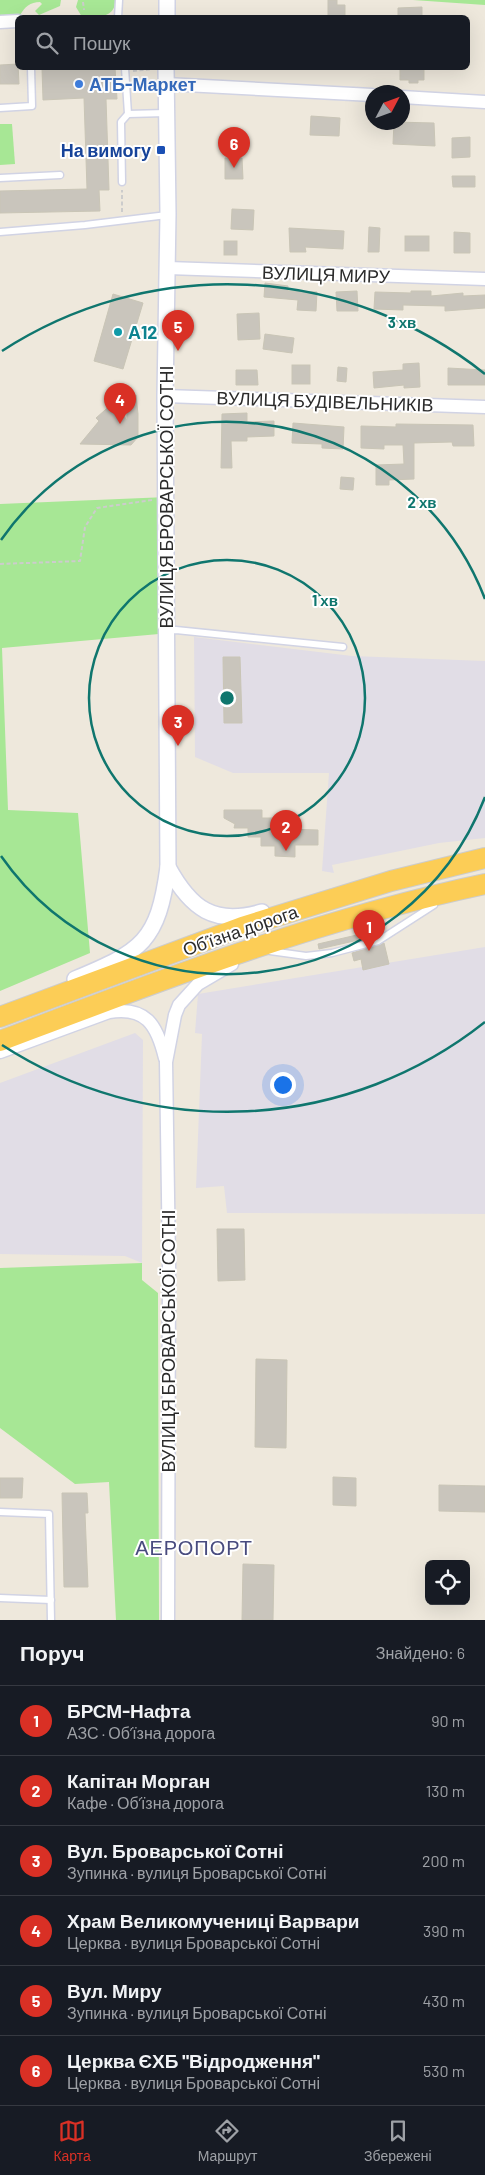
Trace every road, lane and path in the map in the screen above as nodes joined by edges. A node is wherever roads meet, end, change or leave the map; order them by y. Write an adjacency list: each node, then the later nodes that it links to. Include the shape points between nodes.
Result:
1 (119, 0): 5 (lane)
2 (167, 0): 6 (street)
3 (83, 2): 4 (path)
4 (84, 10)
5 (118, 15)
6 (167, 15)
7 (15, 21): 8 (street)
8 (0, 22)
9 (32, 70): 16 (lane, via 32,106)
10 (125, 70): 18 (lane)
11 (166, 70): 12 (street, ВУЛИЦЯ БРОВАРСЬКОЇ СОТНІ)
12 (166, 84): 13 (street); 17 (street, ВУЛИЦЯ БРОВАРСЬКОЇ СОТНІ)
13 (365, 95)
14 (410, 97): 15 (street)
15 (485, 102)
16 (0, 108)
17 (167, 113): 18 (lane); 22 (street, ВУЛИЦЯ БРОВАРСЬКОЇ СОТНІ)
18 (128, 114): 21 (lane, via 122,122)
19 (60, 175): 20 (lane)
20 (0, 178)
21 (122, 182): 23 (path)
22 (168, 214): 23 (lane); 25 (street, ВУЛИЦЯ БРОВАРСЬКОЇ СОТНІ)
23 (122, 220): 24 (lane)
24 (0, 232)
25 (168, 268): 26 (street, ВУЛИЦЯ МИРУ); 27 (street, ВУЛИЦЯ БРОВАРСЬКОЇ СОТНІ)
26 (485, 279)
27 (165, 396): 28 (street, ВУЛИЦЯ БУДІВЕЛЬНИКІВ); 29 (street, ВУЛИЦЯ БРОВАРСЬКОЇ СОТНІ)
28 (485, 407)
29 (167, 497): 30 (path, via 97,508 85,527 80,561); 31 (street, ВУЛИЦЯ БРОВАРСЬКОЇ СОТНІ)
30 (0, 564)
31 (167, 631): 32 (lane); 34 (street, ВУЛИЦЯ БРОВАРСЬКОЇ СОТНІ)
32 (344, 647)
33 (482, 858): 34 (street, via 382,875 230,918 213,915 198,907 185,896); 41 (highway, Обʼїзна дорога, via 391,880 242,927)
34 (168, 867): 40 (street, ВУЛИЦЯ БРОВАРСЬКОЇ СОТНІ, via 160,913 155,925 133,952)
35 (485, 884): 37 (highway, Обʼїзна дорога, via 417,898)
36 (438, 904): 38 (lane, via 429,906 378,941 306,956)
37 (295, 935): 38 (street, ВУЛИЦЯ БРОВАРСЬКОЇ СОТНІ); 39 (highway, Обʼїзна дорога)
38 (266, 950): 39 (lane); 44 (street, ВУЛИЦЯ БРОВАРСЬКОЇ СОТНІ, via 222,968 186,995 175,1014)
39 (220, 960): 42 (highway, Обʼїзна дорога)
40 (0, 1011)
41 (0, 1017)
42 (0, 1041)
43 (0, 1052): 44 (street, ВУЛИЦЯ БРОВАРСЬКОЇ СОТНІ, via 122,1010 135,1012 155,1028)
44 (166, 1062): 49 (street, ВУЛИЦЯ БРОВАРСЬКОЇ СОТНІ)
45 (0, 1512): 47 (lane, via 49,1514)
46 (0, 1598): 47 (lane)
47 (51, 1600): 48 (lane)
48 (51, 1620)
49 (168, 1620)

